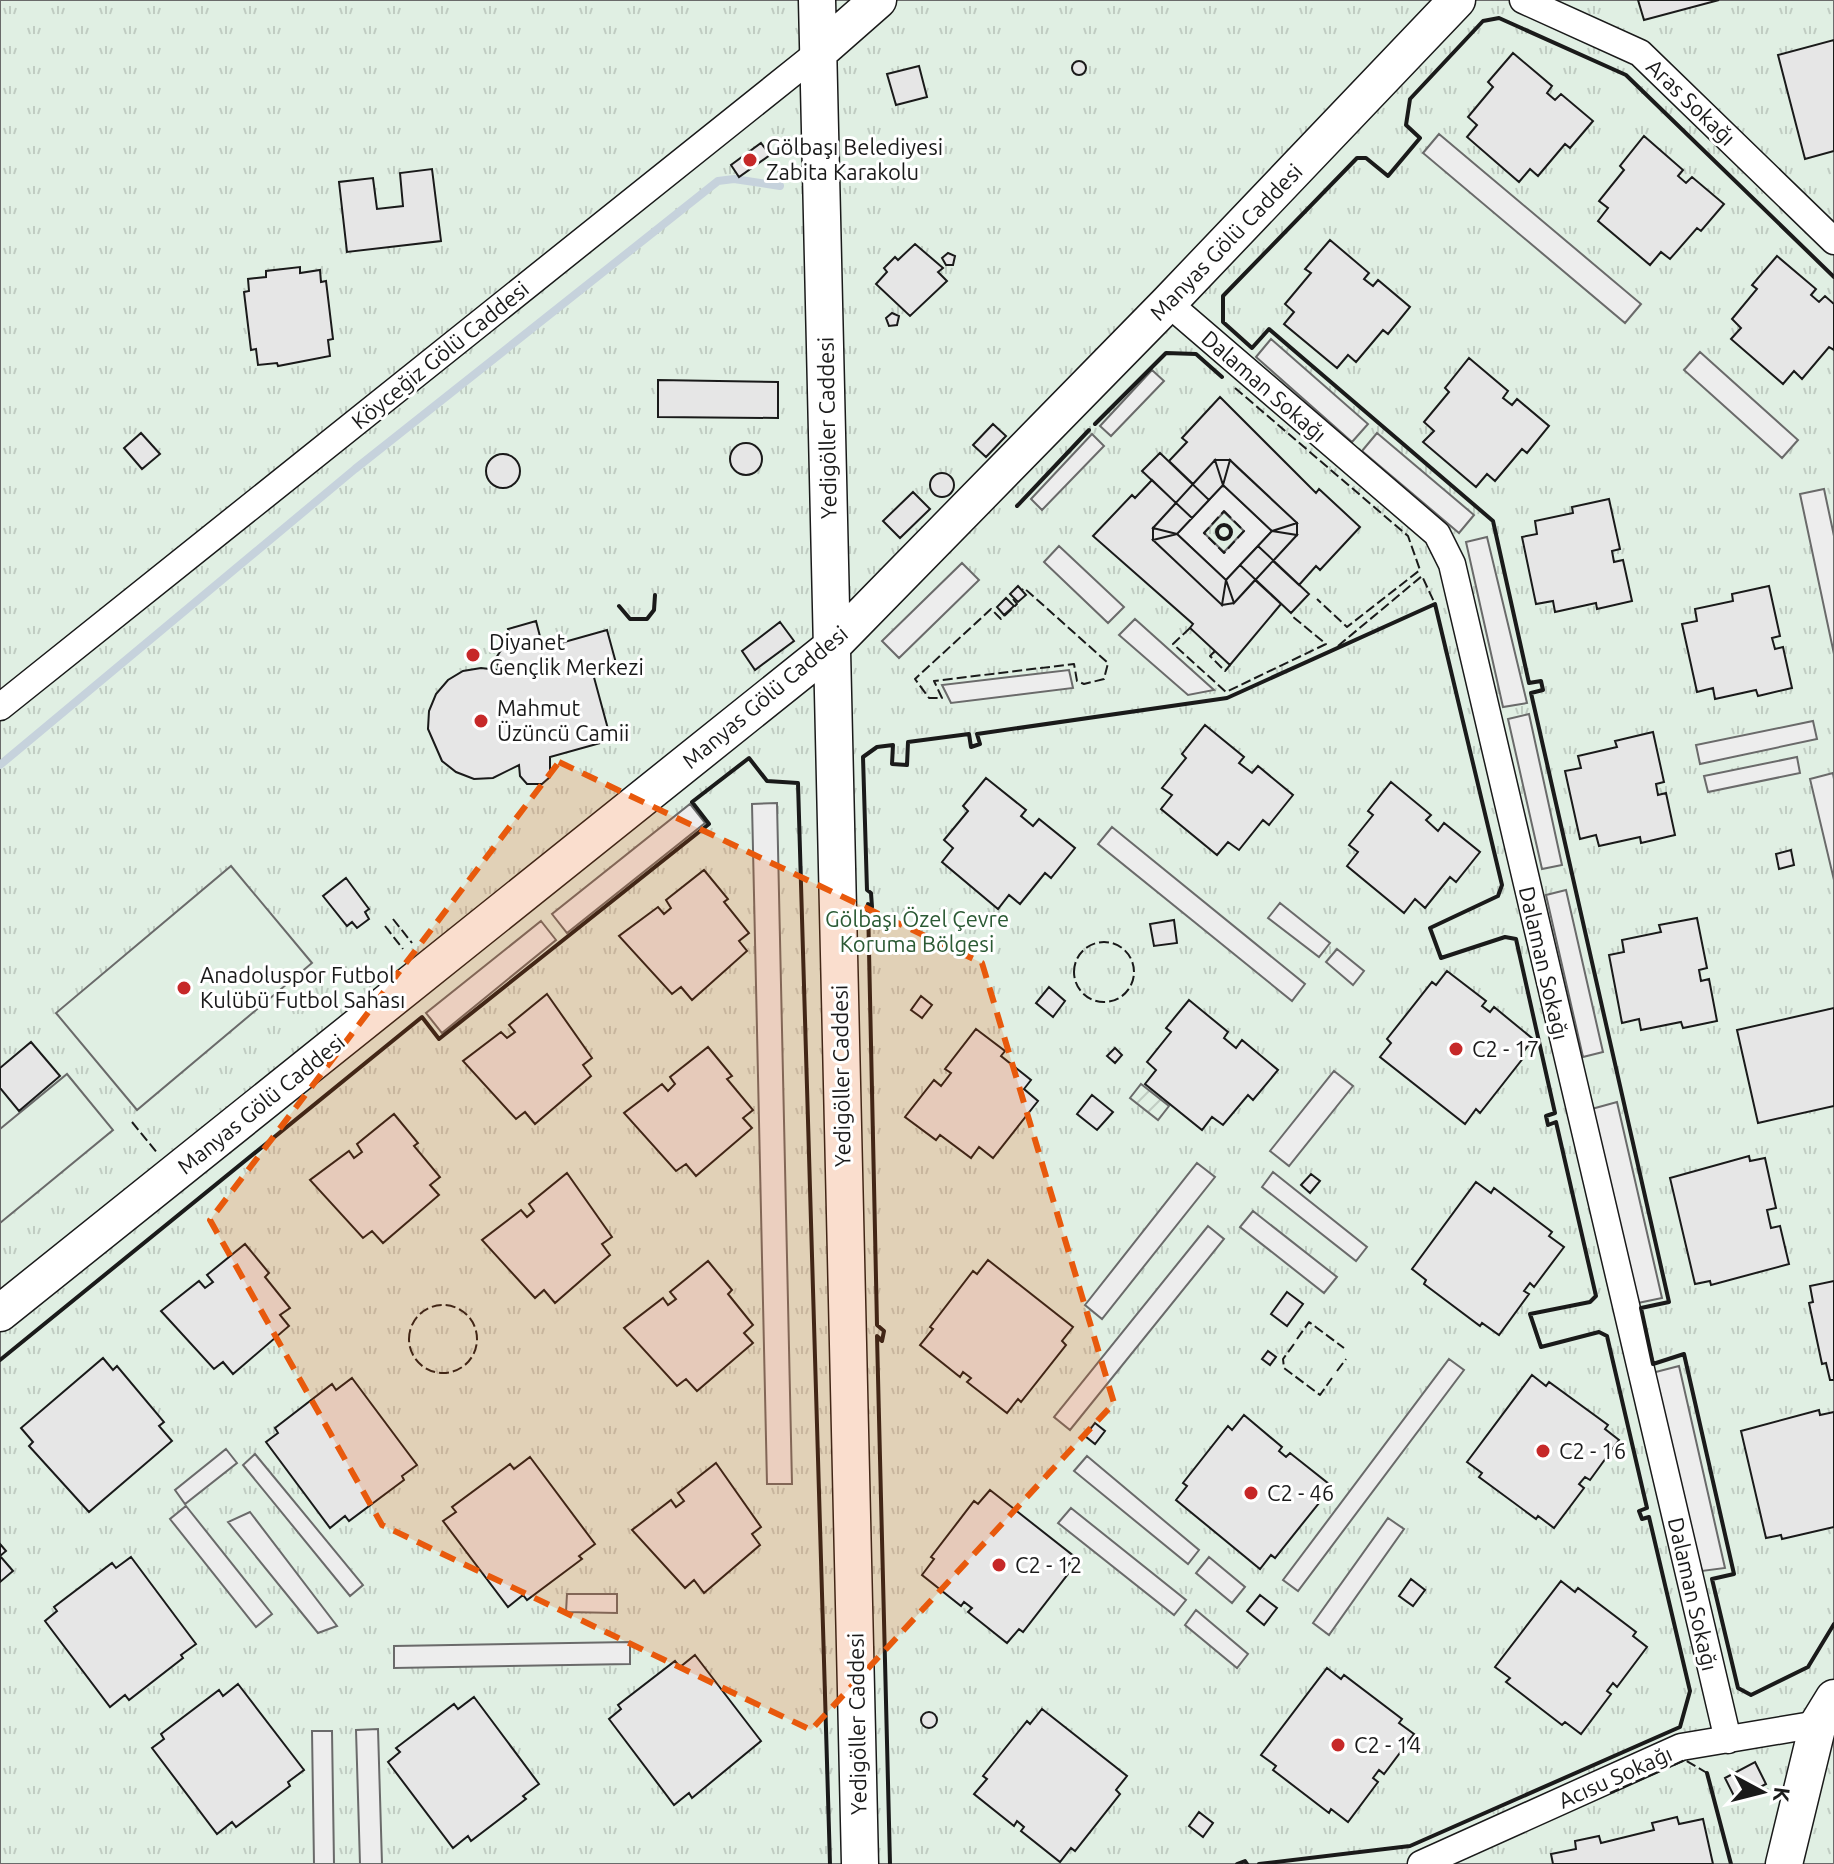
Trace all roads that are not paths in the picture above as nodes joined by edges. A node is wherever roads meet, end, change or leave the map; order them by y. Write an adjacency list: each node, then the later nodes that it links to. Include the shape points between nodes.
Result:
1 (817, 0): 5 (street, Yedigöller Caddesi)
2 (878, 0): 5 (street, Köyceğiz Gölü Caddesi)
3 (1457, 0): 7 (street, Manyas Gölü Caddesi)
4 (1523, 0): 6 (street, Aras Sokağı, via 1640,53)
5 (820, 51): 8 (street, Yedigöller Caddesi); 9 (street, Köyceğiz Gölü Caddesi)
6 (1834, 241)
7 (1168, 303): 8 (street, Manyas Gölü Caddesi); 12 (street, Dalaman Sokağı, via 1437,534 1446,548 1462,598)
8 (830, 648): 10 (street, Manyas Gölü Caddesi); 13 (street, Yedigöller Caddesi)
9 (0, 707)
10 (0, 1313)
11 (1826, 1711): 12 (street, Acısu Sokağı); 15 (street)
12 (1728, 1740): 14 (street, Acısu Sokağı, via 1681,1747)
13 (860, 1864)
14 (1421, 1864)
15 (1784, 1864)

